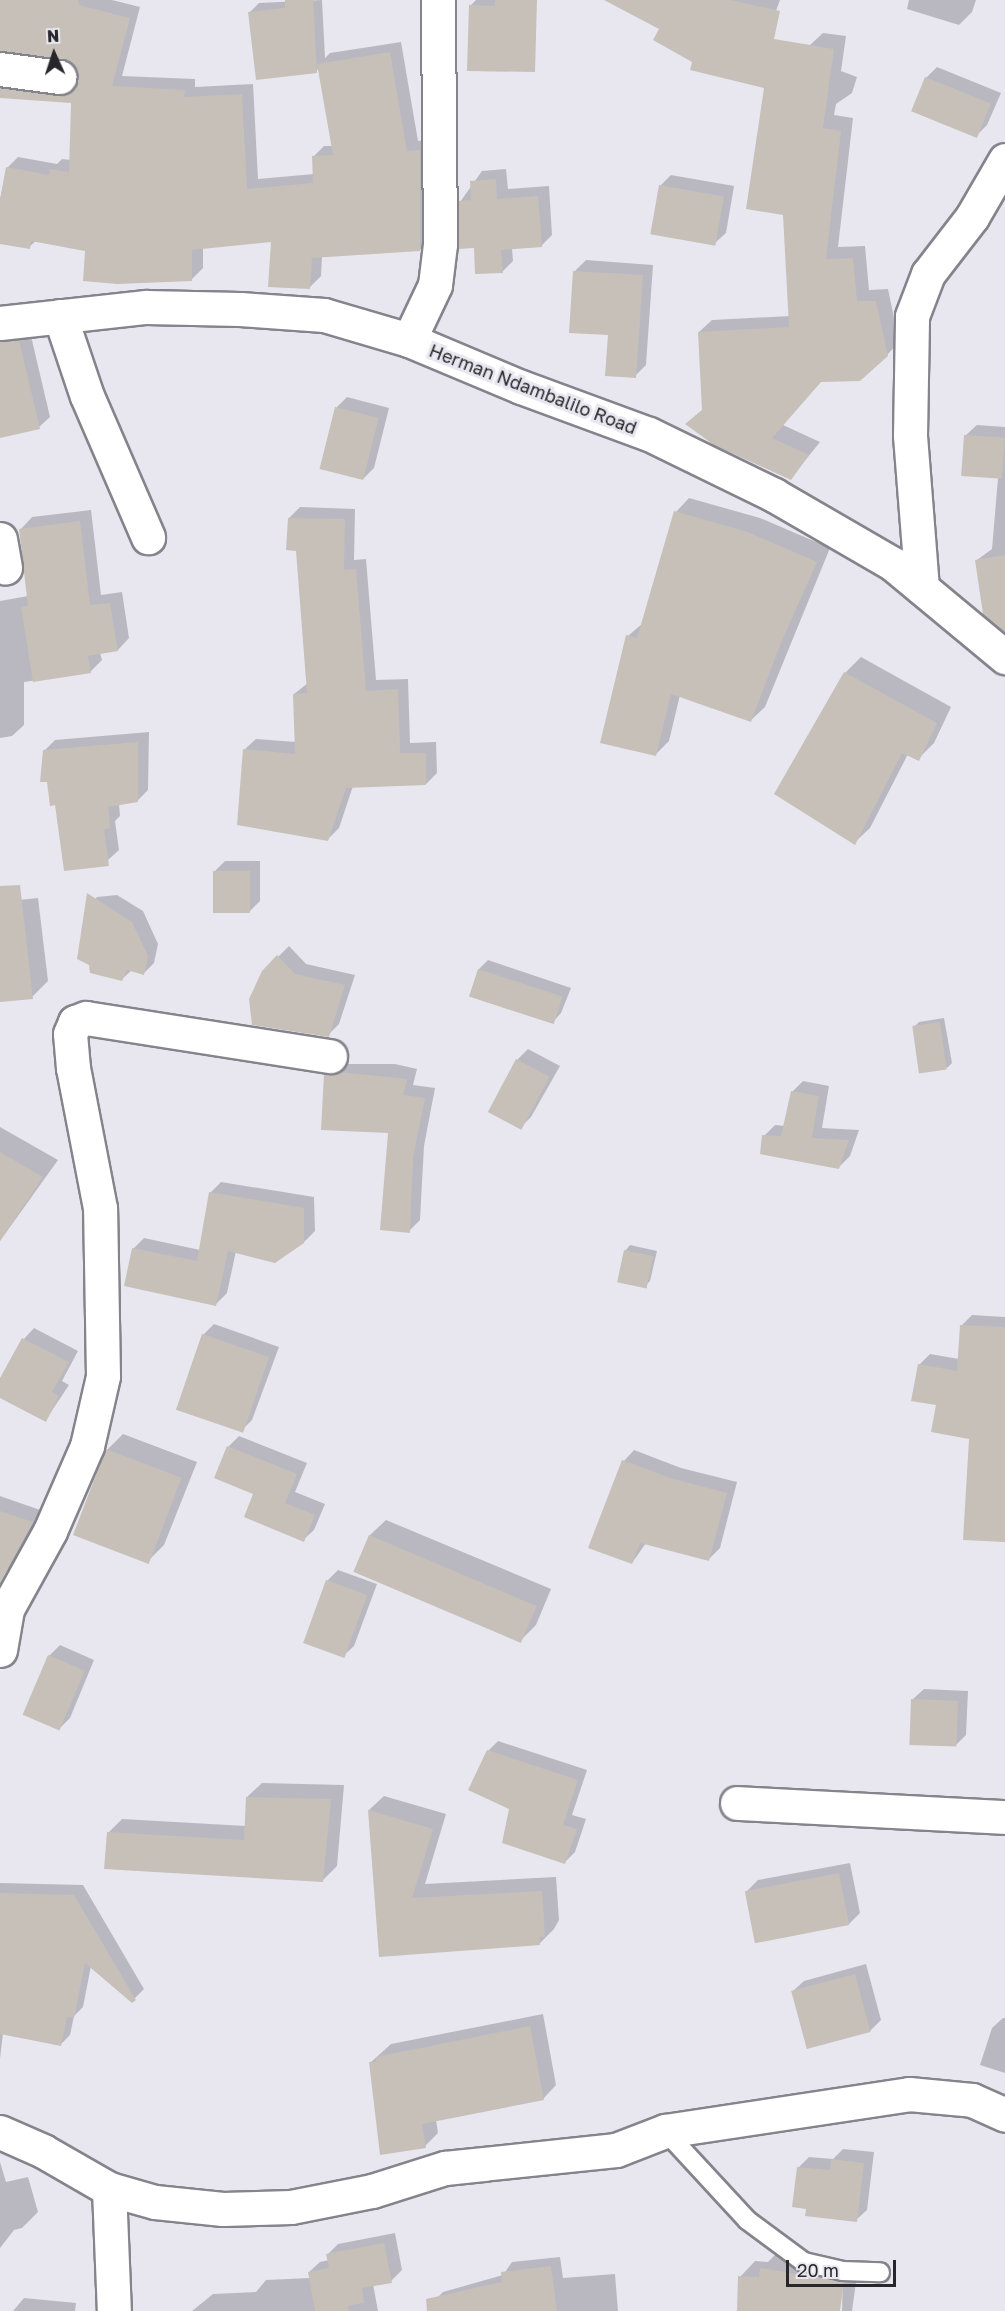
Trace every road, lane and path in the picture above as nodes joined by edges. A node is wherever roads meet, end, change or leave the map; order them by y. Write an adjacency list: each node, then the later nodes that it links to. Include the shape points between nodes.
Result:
1 (438, 0): 7 (street, via 440,244 435,285)
2 (0, 69): 3 (street)
3 (59, 77)
4 (1005, 160): 9 (street, via 972,217 928,274 912,316 910,435)
5 (60, 316): 6 (street, Herman Ndambalilo Road); 7 (street, Herman Ndambalilo Road, via 147,308 240,309 324,315); 8 (street, via 87,396)
6 (0, 323)
7 (409, 340): 9 (street, Herman Ndambalilo Road, via 649,434 774,495 892,564)
8 (148, 537)
9 (922, 588): 10 (street, Herman Ndambalilo Road)
10 (1005, 657)
11 (330, 1056): 12 (street, via 86,1018 75,1022 70,1034 73,1068 100,1208 103,1376 87,1446 50,1531 7,1609)
12 (0, 1650)
13 (737, 1803): 14 (street)
14 (1005, 1817)
15 (1005, 2115): 16 (street, via 972,2100 909,2094)
16 (665, 2131): 18 (street, via 616,2150 445,2168 372,2191 291,2207 223,2209 155,2202); 19 (lane, via 747,2220 804,2262 842,2271)
17 (0, 2132): 18 (street, via 43,2151)
18 (109, 2189): 20 (street)
19 (880, 2272)
20 (114, 2311)

